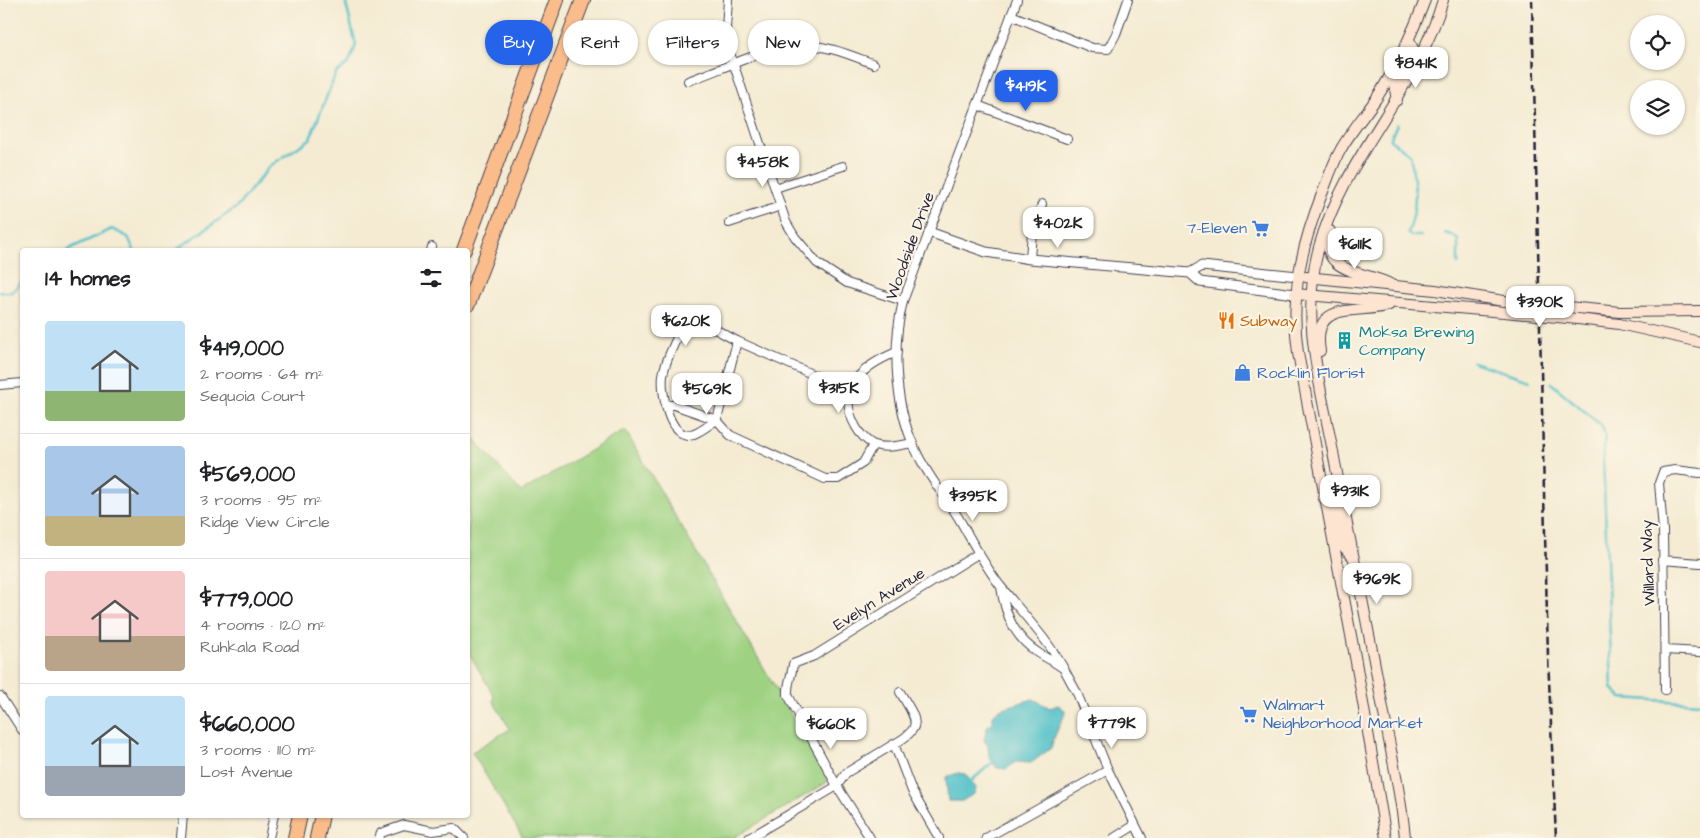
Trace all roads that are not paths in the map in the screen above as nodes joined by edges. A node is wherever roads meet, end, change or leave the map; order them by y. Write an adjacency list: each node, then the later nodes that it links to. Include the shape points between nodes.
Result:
1 (557, 0): 25 (highway)
2 (582, 0): 33 (highway)
3 (728, 0): 9 (street)
4 (1017, 0): 8 (street, Woodside Drive)
5 (1128, 0): 8 (street, via 1108,49 1092,48)
6 (1425, 0): 10 (main road)
7 (1443, 0): 15 (main road, via 1429,40)
8 (1012, 15): 16 (street, Woodside Drive)
9 (727, 20)
10 (1409, 40): 15 (main road, via 1414,51 1394,84); 28 (main road, via 1376,99 1341,149 1309,225)
11 (738, 64): 12 (street, via 798,45 820,47)
12 (874, 64)
13 (734, 65): 14 (street); 19 (street)
14 (688, 81)
15 (1397, 100): 22 (main road, via 1350,174)
16 (978, 106): 17 (street); 24 (street, Woodside Drive)
17 (1068, 139)
18 (843, 166): 19 (street)
19 (775, 188): 21 (street)
20 (1042, 204): 26 (street, via 1032,232)
21 (781, 206): 23 (street); 34 (street, via 795,237 817,262 847,283)
22 (1332, 212): 29 (main road); 30 (main road, via 1328,248 1339,266 1379,278)
23 (729, 223)
24 (930, 232): 26 (street, via 986,252); 34 (street, Woodside Drive)
25 (465, 248)
26 (1030, 259): 27 (street)
27 (1190, 274): 28 (street, via 1202,266); 31 (street, via 1200,282)
28 (1298, 276): 29 (main road); 31 (main road)
29 (1312, 278): 30 (main road); 32 (main road)
30 (1395, 287): 36 (main road, bridge, via 1620,312)
31 (1295, 294): 32 (main road); 49 (main road, via 1298,354)
32 (1311, 296): 35 (main road); 43 (main road, via 1312,342)
33 (470, 299)
34 (903, 301): 39 (street, Woodside Drive)
35 (1392, 304): 38 (main road, bridge, via 1619,324); 43 (main road, via 1377,309 1347,309 1337,312 1325,322 1319,334 1326,383)
36 (1700, 311)
37 (737, 341): 42 (street); 44 (street, via 689,315 663,374); 45 (street)
38 (1700, 342)
39 (897, 352): 42 (street, via 867,367); 46 (street, Woodside Drive, via 899,387)
40 (20, 383): 41 (street)
41 (0, 385)
42 (850, 391): 47 (street, via 850,416 859,432)
43 (1322, 396): 51 (main road)
44 (665, 405): 45 (street); 45 (street, via 682,434 693,435)
45 (717, 420): 47 (street, via 730,435 825,479 838,479 863,462)
46 (913, 443): 47 (street, via 890,447); 50 (street, Woodside Drive)
47 (873, 445)
48 (1700, 473): 52 (street, Willard Way, via 1663,472 1659,482)
49 (1324, 498): 51 (main road, via 1335,508 1343,546); 82 (main road)
50 (979, 553): 54 (street, Woodside Drive); 64 (street, Evelyn Avenue, via 814,656 793,664 786,682 788,695)
51 (1353, 556): 83 (main road)
52 (1662, 560): 53 (street); 55 (street, Willard Way)
53 (1700, 563)
54 (1002, 587): 57 (street, Woodside Drive); 57 (street, via 1005,610 1018,635)
55 (1664, 650): 56 (street); 58 (street, Willard Way)
56 (1700, 652)
57 (1064, 669): 63 (street, Woodside Drive)
58 (1665, 690)
59 (900, 692): 62 (street, via 916,724 908,736)
60 (0, 696): 61 (street)
61 (20, 727)
62 (894, 744): 64 (street, via 846,773); 78 (street, via 912,791)
63 (1108, 770): 69 (street, Woodside Drive); 79 (street)
64 (837, 786): 76 (street); 77 (street)
65 (183, 818): 70 (street)
66 (273, 818): 71 (street)
67 (299, 818): 72 (highway)
68 (321, 818): 73 (highway)
69 (1135, 825): 80 (street); 81 (street, Woodside Drive)
70 (181, 838)
71 (270, 838)
72 (295, 838)
73 (317, 838)
74 (379, 838): 75 (street, via 381,833 404,825 433,831 454,828)
75 (464, 838)
76 (749, 838)
77 (870, 838)
78 (939, 838)
79 (986, 838)
80 (1114, 838)
81 (1142, 838)
82 (1386, 838)
83 (1405, 838)

